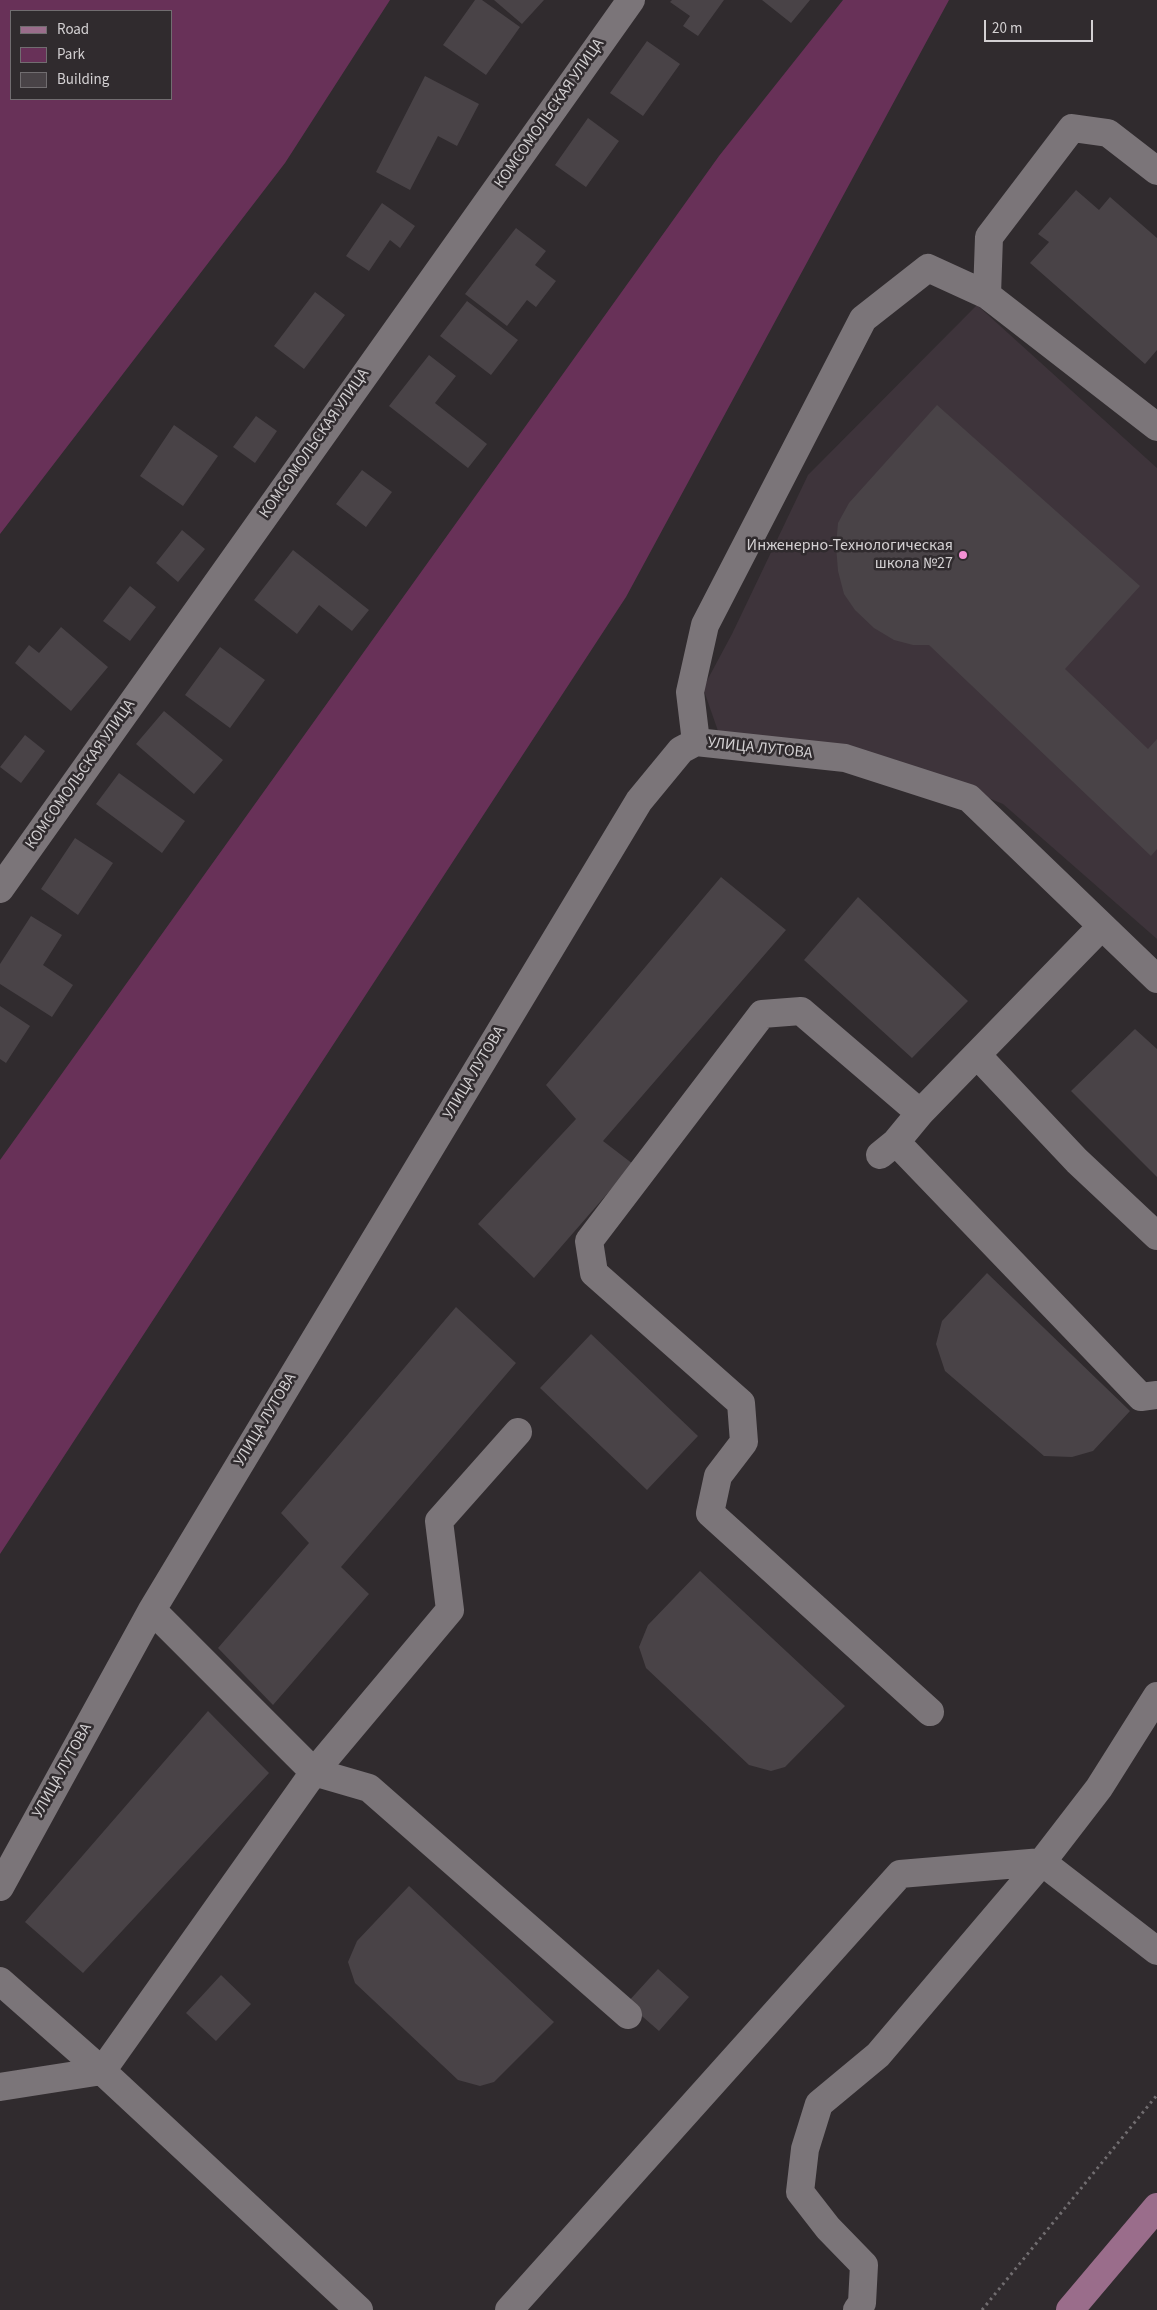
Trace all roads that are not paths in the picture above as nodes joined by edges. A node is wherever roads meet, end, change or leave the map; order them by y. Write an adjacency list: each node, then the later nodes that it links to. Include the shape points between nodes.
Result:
1 (631, 0): 6 (street, КОМСОМОЛЬСКАЯ УЛИЦА)
2 (1157, 171): 3 (street, via 1108,133 1072,128 989,237)
3 (987, 295): 4 (street); 5 (street, via 928,268 863,319 705,625 690,692)
4 (1157, 427)
5 (696, 742): 7 (street, УЛИЦА ЛУТОВА, via 845,758 969,798); 14 (street, УЛИЦА ЛУТОВА, via 681,750 639,801)
6 (0, 889)
7 (1101, 926): 8 (street, УЛИЦА ЛУТОВА); 9 (street)
8 (1157, 979)
9 (977, 1055): 10 (street); 11 (street, via 1076,1161)
10 (920, 1113): 12 (street, via 888,1148 1141,1397); 16 (street, via 801,1011 762,1014 589,1241 594,1273 741,1404 744,1442 718,1476 710,1513)
11 (1157, 1236)
12 (1157, 1395)
13 (518, 1432): 17 (street, via 439,1521 450,1610)
14 (152, 1610): 17 (street); 19 (street, УЛИЦА ЛУТОВА)
15 (1157, 1696): 18 (street, via 1099,1788)
16 (930, 1712)
17 (314, 1772): 22 (street, via 368,1788); 23 (street)
18 (1042, 1862): 20 (street); 27 (street, via 900,1874); 28 (street, via 878,2055 819,2104 805,2149 800,2192 864,2266 862,2303)
19 (0, 1887)
20 (1157, 1951)
21 (0, 1980): 23 (street)
22 (628, 2016)
23 (102, 2071): 24 (street); 26 (street)
24 (0, 2087)
25 (1157, 2207): 29 (main road)
26 (359, 2310)
27 (509, 2310)
28 (857, 2310)
29 (1070, 2310)

